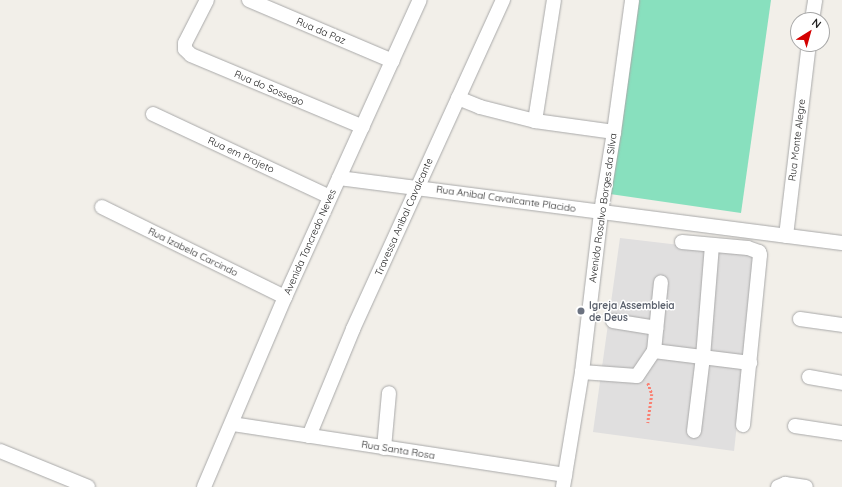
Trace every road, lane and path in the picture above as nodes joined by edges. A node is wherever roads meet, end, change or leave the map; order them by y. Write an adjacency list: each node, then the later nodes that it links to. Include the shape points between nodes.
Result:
1 (207, 0): 14 (street, Rua do Sossego, via 186,41 185,49 191,55)
2 (249, 0): 10 (street, Rua da Paz)
3 (420, 0): 10 (street, Avenida Tancredo Neves)
4 (504, 0): 11 (street, Travessa Anibal Cavalcante)
5 (554, 0): 13 (street)
6 (632, 0): 15 (street, Avenida Rosalvo Borges da Silva)
7 (815, 0): 8 (street)
8 (813, 12)
9 (808, 52): 21 (street, Rua Monte Alegre)
10 (392, 61): 14 (street, Avenida Tancredo Neves)
11 (458, 98): 13 (street, via 480,107); 17 (street, Travessa Anibal Cavalcante)
12 (153, 114): 18 (street, Rua em Projeto)
13 (535, 121): 15 (street)
14 (363, 127): 16 (street, Avenida Tancredo Neves)
15 (614, 132): 20 (street, Avenida Rosalvo Borges da Silva)
16 (339, 178): 17 (street, Rua Anibal Cavalcante Placido); 18 (street, Avenida Tancredo Neves)
17 (416, 187): 20 (street, Rua Anibal Cavalcante Placido); 45 (street, Travessa Anibal Cavalcante)
18 (330, 197): 26 (street, Avenida Tancredo Neves)
19 (102, 207): 26 (street, Rua Izabela Carcindo)
20 (601, 212): 21 (street); 34 (street, Avenida Rosalvo Borges da Silva)
21 (786, 236): 23 (street)
22 (682, 242): 24 (street)
23 (842, 243)
24 (712, 245): 32 (street); 33 (street, via 748,248 759,252 760,255)
25 (661, 282): 30 (street)
26 (285, 297): 40 (street, Avenida Tancredo Neves)
27 (800, 319): 29 (street)
28 (613, 321): 30 (street)
29 (842, 325)
30 (656, 328): 31 (street)
31 (654, 351): 32 (street); 35 (street)
32 (703, 357): 33 (street); 43 (street)
33 (750, 364): 41 (street)
34 (588, 372): 35 (street); 48 (street, Avenida Rosalvo Borges da Silva)
35 (637, 376): 39 (path, via 647,381 652,394)
36 (809, 378): 37 (street)
37 (842, 383)
38 (389, 393): 46 (street)
39 (648, 423)
40 (232, 424): 45 (street, Rua Santa Rosa); 50 (street, Avenida Tancredo Neves)
41 (743, 425)
42 (795, 426): 44 (street)
43 (694, 431)
44 (842, 433)
45 (309, 436): 46 (street, Rua Santa Rosa)
46 (384, 448): 48 (street, Rua Santa Rosa)
47 (0, 451): 49 (street)
48 (564, 481)
49 (88, 487)
50 (204, 487)
51 (778, 487): 52 (street, via 785,484)
52 (806, 487)

